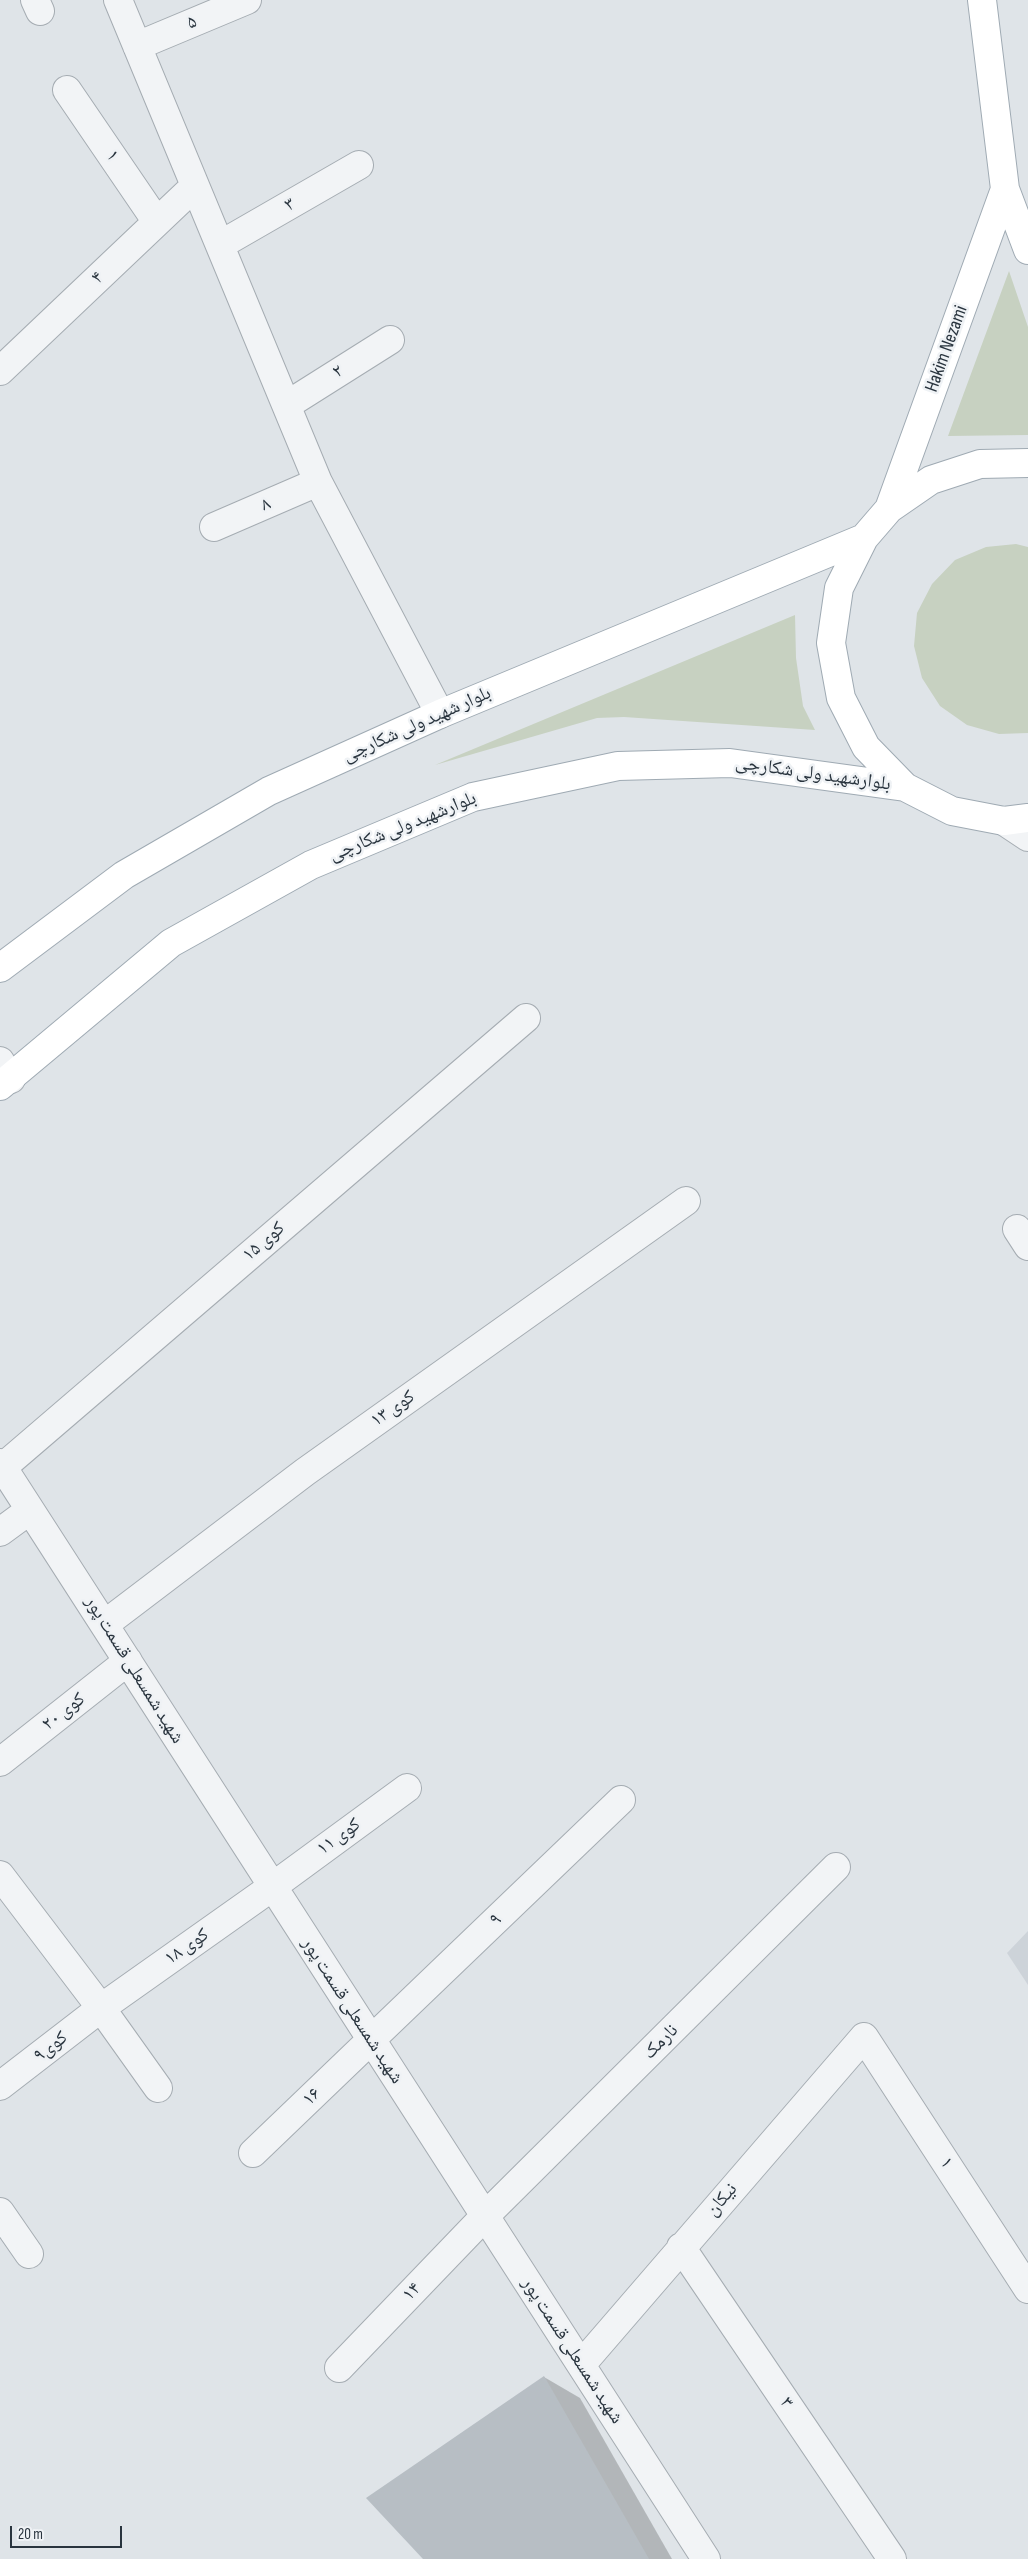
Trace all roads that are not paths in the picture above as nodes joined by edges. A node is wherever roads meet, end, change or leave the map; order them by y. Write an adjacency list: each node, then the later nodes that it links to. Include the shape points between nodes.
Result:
1 (118, 0): 4 (street)
2 (246, 0): 4 (street, ۵)
3 (982, 0): 8 (main road, Hakim Nezami)
4 (137, 46): 7 (street)
5 (67, 90): 9 (street, ۱)
6 (359, 165): 10 (street, ۳)
7 (195, 186): 9 (street, ۴); 10 (street)
8 (1005, 189): 11 (main road, Hakim Nezami); 17 (main road, Hakim Nezami)
9 (157, 222): 13 (street, ۴)
10 (220, 246): 14 (street)
11 (1028, 250)
12 (390, 340): 14 (street, ۲)
13 (3, 361)
14 (287, 405): 16 (street)
15 (1028, 463): 17 (main road, via 980,464 931,480)
16 (318, 482): 18 (street, ۸); 20 (street)
17 (889, 509): 19 (main road)
18 (214, 527)
19 (864, 538): 20 (main road, بلوار شهید ولی شکارچی); 21 (main road, via 839,588 831,643 841,698 866,747)
20 (440, 714): 24 (main road, بلوار شهید ولی شکارچی, via 270,791 124,874)
21 (905, 787): 22 (main road, via 952,811); 26 (main road, بلوارشهید ولی شکارچی, via 730,763 618,766 473,797 311,865 171,944)
22 (1016, 820): 23 (street)
23 (1028, 837)
24 (0, 968)
25 (526, 1018): 28 (street, کوی ۱۵)
26 (4, 1075)
27 (686, 1201): 31 (street, کوی ۱۳, via 305,1472)
28 (1, 1465): 29 (street, شهید شمسعلی قسمت پور)
29 (30, 1510): 30 (street); 31 (street, شهید شمسعلی قسمت پور)
30 (0, 1532)
31 (105, 1624): 32 (street, شهید شمسعلی قسمت پور)
32 (128, 1661): 33 (street, کوی ۲۰); 38 (street, شهید شمسعلی قسمت پور)
33 (0, 1762)
34 (406, 1788): 38 (street, کوی ۱۱)
35 (620, 1800): 41 (street, ۹)
36 (836, 1867): 46 (street, نارمک)
37 (0, 1875): 39 (street)
38 (272, 1887): 39 (street, کوی ۱۸); 41 (street, شهید شمسعلی قسمت پور)
39 (102, 2008): 42 (street, کوی۹); 43 (street)
40 (864, 2037): 47 (street, نیکان); 49 (street, ۱)
41 (372, 2040): 44 (street, ۱۶); 46 (street, شهید شمسعلی قسمت پور)
42 (0, 2086)
43 (158, 2088)
44 (253, 2153)
45 (0, 2212): 48 (street)
46 (485, 2216): 50 (street, شهید شمسعلی قسمت پور); 51 (street, ۱۴)
47 (680, 2247): 50 (street, نیکان); 53 (street, ۳)
48 (29, 2254)
49 (1028, 2289)
50 (581, 2365): 52 (street, شهید شمسعلی قسمت پور)
51 (339, 2368)
52 (706, 2559)
53 (892, 2559)

